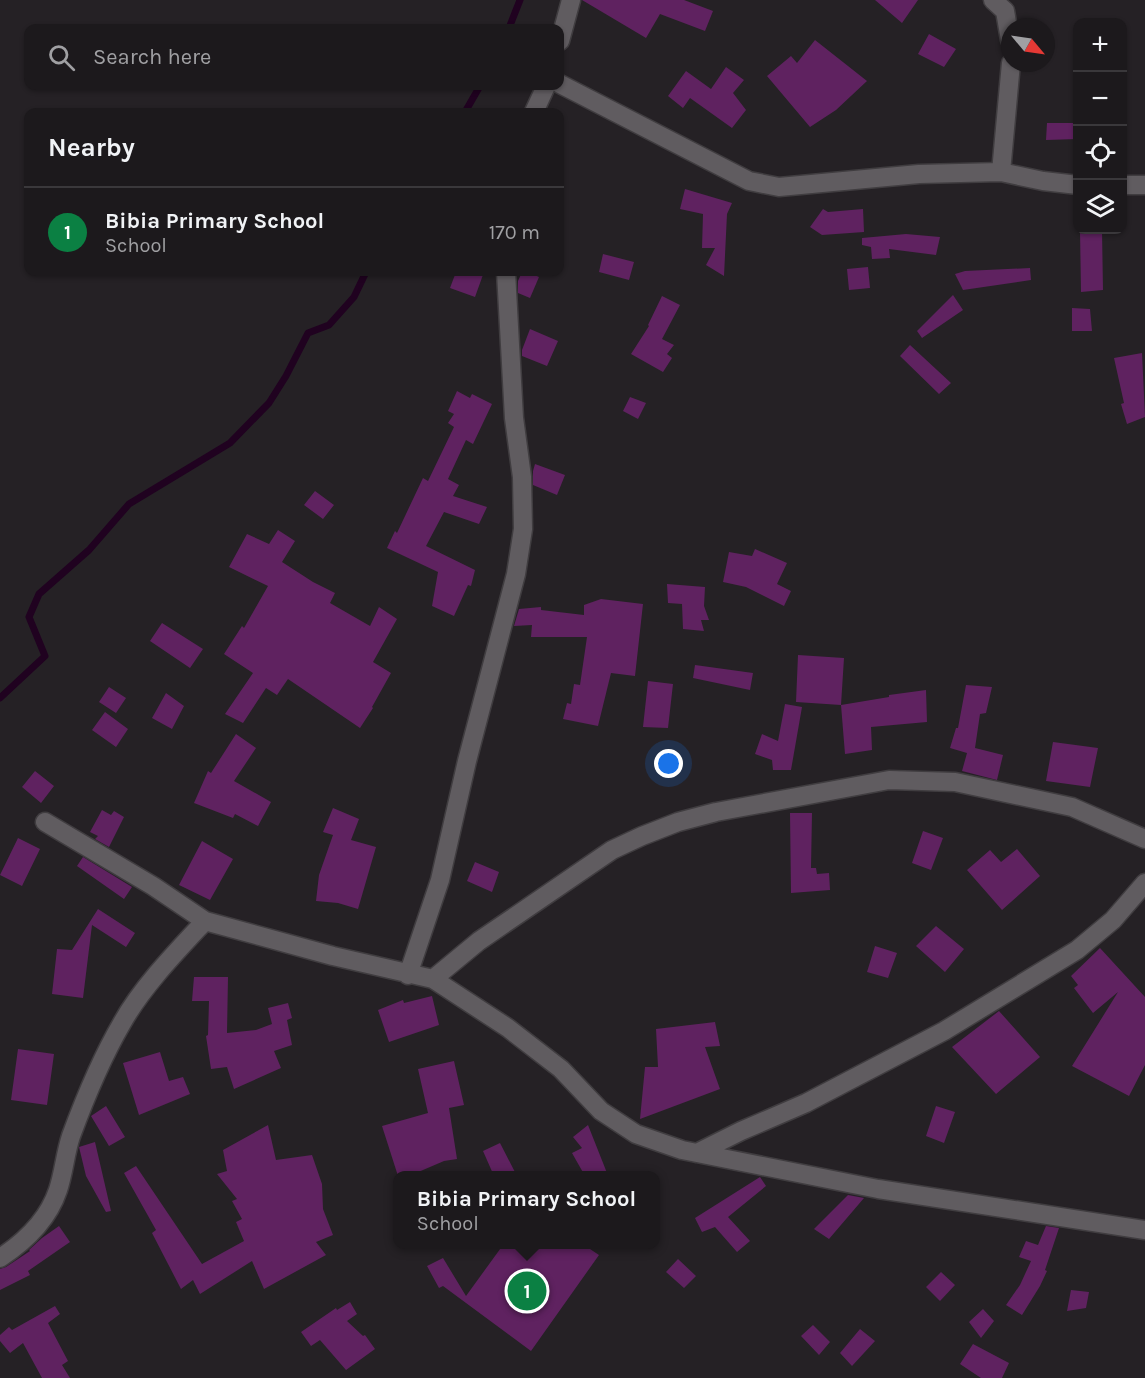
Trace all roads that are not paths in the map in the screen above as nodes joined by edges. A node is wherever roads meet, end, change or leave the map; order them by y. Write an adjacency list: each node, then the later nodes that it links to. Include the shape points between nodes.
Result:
1 (571, 0): 4 (street)
2 (1021, 0): 3 (street)
3 (999, 5)
4 (564, 26)
5 (1010, 72): 9 (street)
6 (564, 86): 9 (street, via 749,181 779,188 919,174)
7 (544, 90): 8 (street)
8 (536, 108)
9 (1001, 172): 10 (street)
10 (1073, 185)
11 (1127, 185): 12 (street)
12 (1145, 185)
13 (506, 276): 18 (street, via 523,529 516,574 440,880)
14 (45, 822): 17 (street)
15 (1145, 839): 19 (street, via 1072,807 955,782 889,780 716,812 678,822 612,850 479,942)
16 (1145, 883): 20 (street, via 1113,920 1077,950 944,1031 806,1103)
17 (205, 921): 18 (street); 22 (street, via 173,955 122,1022 71,1138 50,1207 19,1246)
18 (408, 975): 19 (street)
19 (433, 979): 20 (street, via 508,1028 561,1069 601,1111 636,1134)
20 (697, 1153): 21 (street, via 878,1189)
21 (1145, 1230)
22 (0, 1258)

